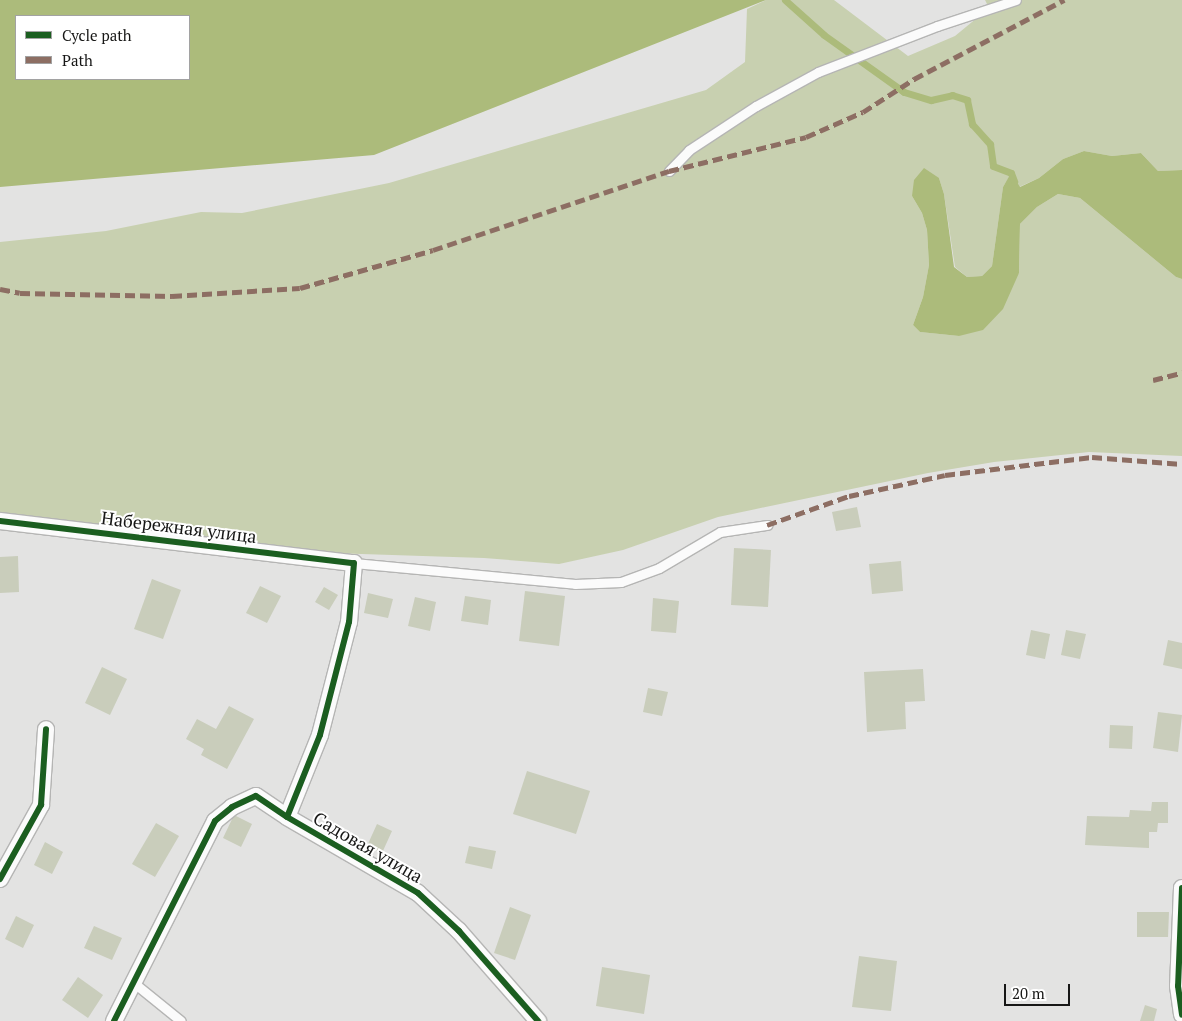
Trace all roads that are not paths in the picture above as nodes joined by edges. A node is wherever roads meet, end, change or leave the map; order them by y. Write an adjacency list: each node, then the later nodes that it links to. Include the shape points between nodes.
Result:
1 (1016, 0): 2 (lane, via 937,26 818,72 756,106 689,150)
2 (669, 172)
3 (0, 520): 5 (street, Набережная улица)
4 (767, 525): 5 (lane, Набережная улица, via 720,532 659,568 621,582 575,584)
5 (354, 563): 7 (street, via 349,622 320,736)
6 (46, 729): 8 (street, via 41,805)
7 (287, 817): 10 (street, Садовая улица, via 256,796 232,807 214,821); 14 (street, Садовая улица, via 418,893 459,931)
8 (0, 879)
9 (1182, 888): 11 (street, via 1178,986)
10 (134, 983): 12 (street); 13 (lane)
11 (1182, 1015)
12 (114, 1021)
13 (181, 1021)
14 (538, 1021)

